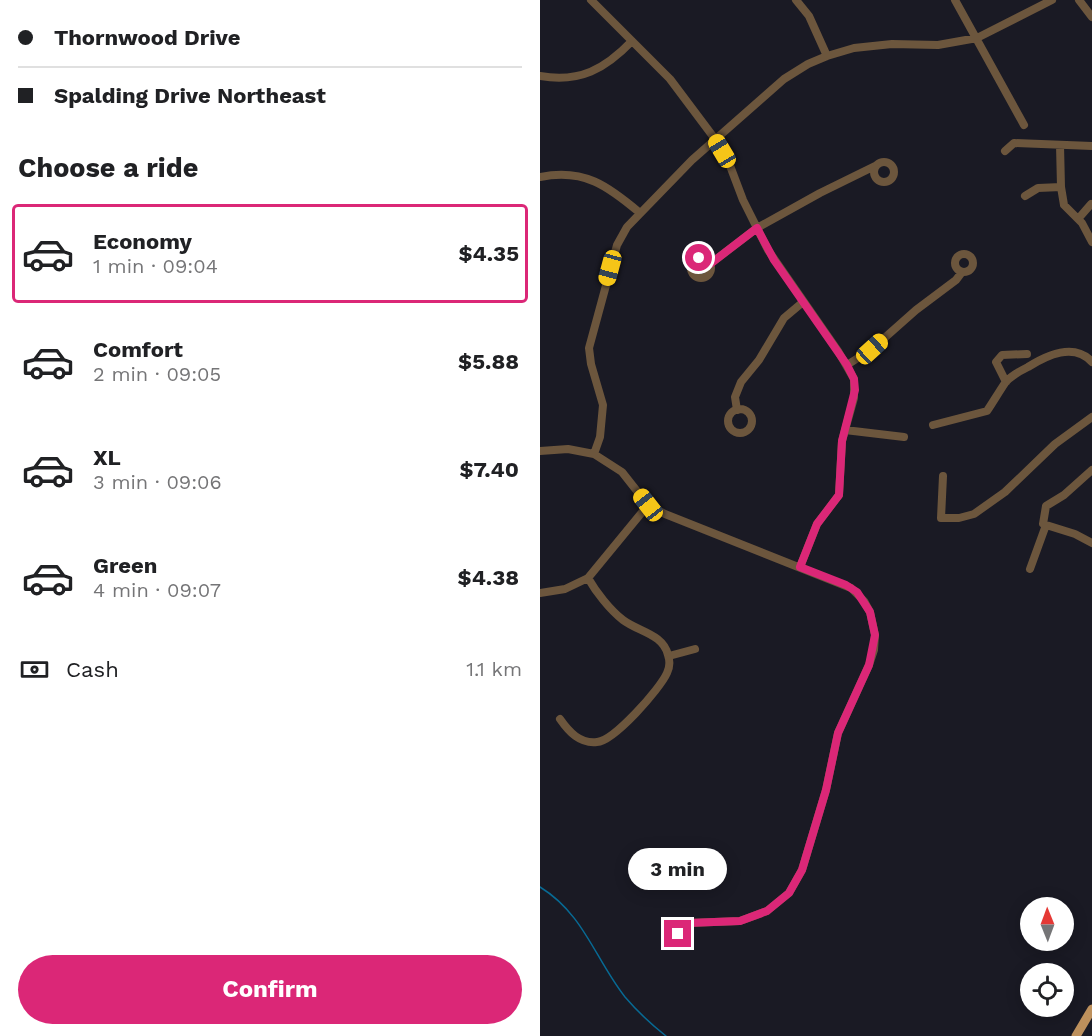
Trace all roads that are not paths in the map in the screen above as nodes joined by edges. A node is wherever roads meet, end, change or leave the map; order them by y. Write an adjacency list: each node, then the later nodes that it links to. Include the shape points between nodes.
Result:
1 (591, 0): 8 (street)
2 (796, 0): 9 (street, via 809,16)
3 (955, 0): 7 (street)
4 (1052, 0): 7 (street)
5 (1079, 0): 6 (street)
6 (1092, 17)
7 (977, 38): 9 (street, via 938,45 873,45); 11 (street)
8 (632, 41): 10 (street, via 611,61 589,74); 12 (street, via 670,79)
9 (827, 56): 12 (street, via 784,79)
10 (540, 76)
11 (1024, 124)
12 (715, 139): 21 (street); 23 (street)
13 (1060, 146): 14 (street); 15 (street, via 1014,143); 18 (street)
14 (1092, 146)
15 (1005, 151)
16 (877, 165): 23 (street)
17 (540, 177): 21 (street, via 585,177 613,190)
18 (1061, 188): 19 (street, via 1038,188); 22 (street, via 1064,206)
19 (1025, 196)
20 (1091, 204): 22 (street)
21 (640, 213): 38 (street, via 617,245 589,348 603,405)
22 (1078, 219): 24 (street)
23 (757, 228): 25 (street); 27 (street)
24 (1092, 242)
25 (710, 264)
26 (962, 272): 30 (street, via 872,349)
27 (803, 302): 30 (street); 32 (street, via 784,318 741,382 735,396)
28 (1027, 354): 31 (street, via 1002,355 996,362)
29 (1092, 363): 31 (street, via 1074,351 1059,351)
30 (847, 365): 35 (street, via 855,390)
31 (1006, 382): 34 (street, via 987,411)
32 (737, 410)
33 (1092, 417): 40 (street, via 974,514 941,518)
34 (933, 425)
35 (845, 429): 36 (street); 44 (street, via 839,495 817,524)
36 (904, 437)
37 (540, 451): 38 (street, via 568,449)
38 (594, 454): 41 (street, via 622,472)
39 (1092, 470): 42 (street, via 1046,506)
40 (943, 476)
41 (648, 505): 44 (street); 46 (street)
42 (1046, 525): 43 (street); 45 (street)
43 (1092, 543)
44 (800, 567): 51 (street, via 857,592 870,612 875,635 869,665 838,733 802,870 789,893 767,911 740,921 688,923 680,929)
45 (1030, 569)
46 (588, 578): 47 (street, via 566,589); 49 (street, via 615,614 660,639)
47 (540, 593)
48 (695, 649): 49 (street)
49 (669, 656): 50 (street, via 665,678 609,739 583,740)
50 (560, 719)
51 (677, 939)
52 (1092, 1009): 53 (main road)
53 (1076, 1036)

